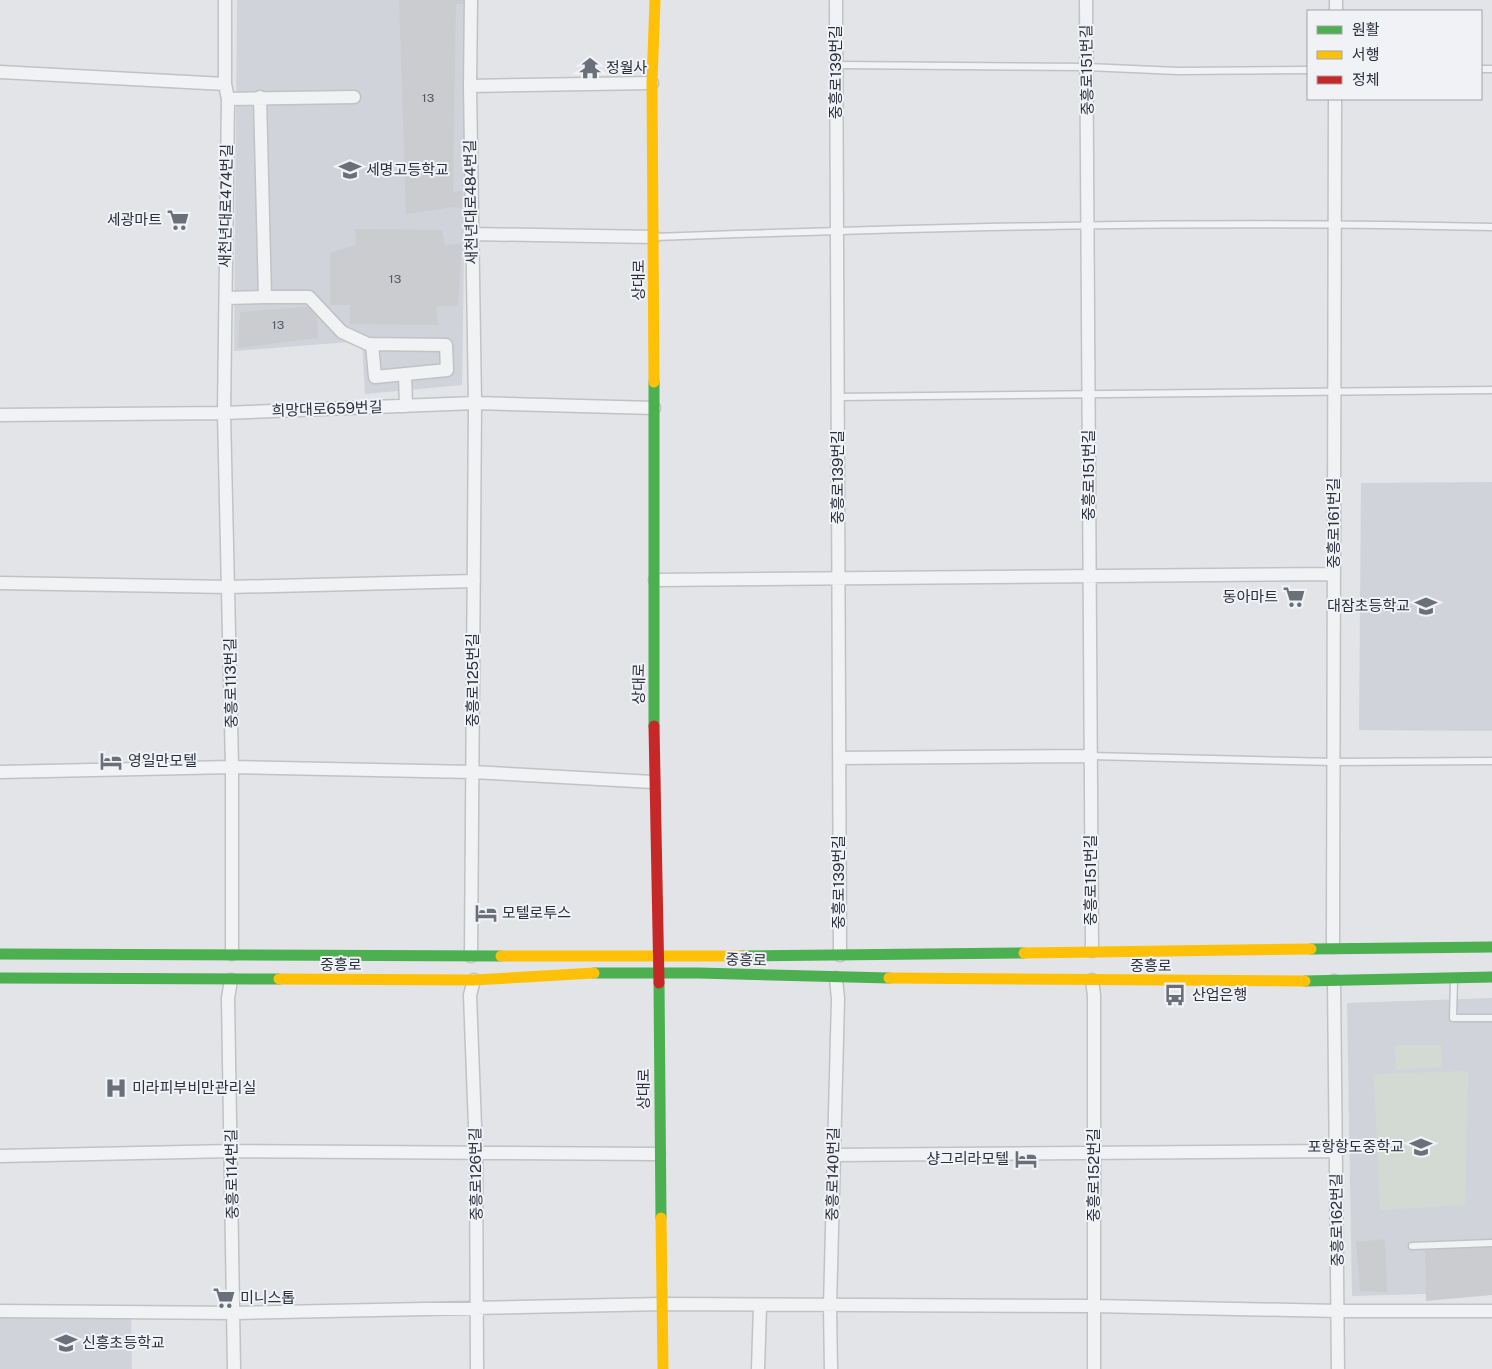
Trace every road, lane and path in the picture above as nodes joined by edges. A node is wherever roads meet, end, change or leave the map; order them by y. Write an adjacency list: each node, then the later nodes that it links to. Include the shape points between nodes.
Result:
1 (225, 0): 10 (street, 새천년대로474번길)
2 (471, 0): 12 (street, 새천년대로484번길)
3 (655, 0): 11 (main road, 상대로)
4 (836, 0): 6 (street, 중흥로139번길)
5 (1086, 0): 7 (street, 중흥로151번길)
6 (836, 65): 7 (lane); 20 (street, 중흥로139번길)
7 (1087, 67): 8 (lane, via 1178,71); 18 (street, 중흥로151번길)
8 (1307, 70)
9 (0, 72): 10 (street)
10 (225, 84): 15 (street, 새천년대로474번길)
11 (652, 84): 12 (street); 22 (main road, 상대로)
12 (470, 86): 21 (street, 새천년대로484번길)
13 (354, 97): 14 (street)
14 (260, 98): 15 (street); 23 (street)
15 (228, 99): 24 (street, 새천년대로474번길)
16 (1335, 100): 17 (street, 중흥로161번길)
17 (1334, 223): 18 (lane); 19 (lane); 28 (street, 중흥로161번길)
18 (1088, 227): 20 (lane); 29 (street, 중흥로151번길)
19 (1492, 227)
20 (836, 230): 22 (lane); 30 (street, 중흥로139번길)
21 (472, 234): 22 (street); 31 (street, 새천년대로484번길)
22 (654, 237): 33 (main road, 상대로)
23 (265, 297): 24 (street); 25 (street, via 309,297 342,332)
24 (226, 298): 34 (street, 새천년대로474번길)
25 (372, 344): 26 (street, via 374,377); 26 (street, via 446,345 447,370)
26 (405, 374): 32 (street)
27 (1492, 390): 28 (lane)
28 (1334, 391): 29 (lane); 36 (street, 중흥로161번길)
29 (1089, 395): 30 (lane); 37 (street, 중흥로151번길)
30 (837, 397): 39 (street, 중흥로139번길)
31 (474, 403): 32 (street, 희망대로659번길); 33 (street, 희망대로659번길); 40 (street, 중흥로125번길)
32 (406, 406): 34 (street, 희망대로659번길)
33 (654, 408): 38 (main road, 상대로)
34 (224, 413): 35 (street, 희망대로659번길); 42 (street, 중흥로113번길)
35 (0, 415)
36 (1334, 574): 37 (street); 46 (street, 중흥로161번길)
37 (1090, 578): 39 (street); 43 (street, 중흥로151번길)
38 (656, 580): 39 (street); 50 (main road, 상대로)
39 (838, 580): 44 (street, 중흥로139번길)
40 (474, 581): 42 (street); 49 (street, 중흥로125번길)
41 (0, 583): 42 (street)
42 (228, 587): 47 (street, 중흥로113번길)
43 (1091, 756): 44 (street); 46 (lane); 53 (street, 중흥로151번길)
44 (839, 758): 56 (street, 중흥로139번길)
45 (1492, 761): 46 (lane)
46 (1334, 762): 52 (street, 중흥로161번길)
47 (232, 767): 48 (street); 49 (street); 55 (street, 중흥로113번길)
48 (0, 772)
49 (472, 772): 50 (street); 57 (street, 중흥로125번길)
50 (653, 782): 58 (main road, 상대로)
51 (1492, 946): 52 (main road, 중흥로)
52 (1333, 947): 53 (main road, 중흥로)
53 (1092, 951): 56 (main road, 중흥로)
54 (0, 954): 55 (main road, 중흥로)
55 (232, 954): 57 (main road, 중흥로)
56 (840, 955): 58 (main road, 중흥로)
57 (471, 956): 58 (main road, 중흥로)
58 (659, 958): 59 (main road, 상대로)
59 (659, 973): 62 (main road, 중흥로); 65 (main road, 중흥로); 73 (main road, 상대로)
60 (1492, 977): 63 (main road, 중흥로)
61 (0, 978): 64 (main road, 중흥로)
62 (836, 978): 66 (main road, 중흥로); 74 (street, 중흥로140번길)
63 (1454, 978): 67 (main road, 중흥로); 68 (lane, via 1454,1018)
64 (231, 980): 65 (main road, 중흥로); 69 (street, 중흥로114번길, via 228,998)
65 (474, 980): 71 (street, 중흥로126번길, via 470,995)
66 (1092, 980): 67 (main road, 중흥로); 72 (street, 중흥로152번길)
67 (1334, 981): 70 (street, 중흥로162번길)
68 (1492, 1018)
69 (231, 1151): 71 (street); 75 (street); 86 (street, 중흥로114번길)
70 (1336, 1151): 72 (street); 84 (street, 중흥로162번길)
71 (476, 1153): 73 (street); 82 (street, 중흥로126번길)
72 (1094, 1153): 74 (street); 81 (street, 중흥로152번길)
73 (659, 1154): 78 (main road, 상대로)
74 (834, 1155): 80 (street, 중흥로140번길)
75 (0, 1156)
76 (1492, 1243): 77 (lane)
77 (1412, 1246)
78 (663, 1304): 79 (street); 82 (street); 89 (main road, 상대로)
79 (760, 1306): 80 (street); 90 (street)
80 (830, 1306): 81 (street); 91 (street, 중흥로140번길)
81 (1093, 1306): 84 (street); 92 (street, 중흥로152번길)
82 (477, 1307): 86 (street); 88 (street, 중흥로126번길)
83 (0, 1311): 86 (street)
84 (1338, 1311): 85 (street); 93 (street, 중흥로162번길)
85 (1492, 1311)
86 (235, 1313): 87 (street, 중흥로114번길)
87 (234, 1369)
88 (477, 1369)
89 (663, 1369)
90 (758, 1369)
91 (831, 1369)
92 (1094, 1369)
93 (1338, 1369)

